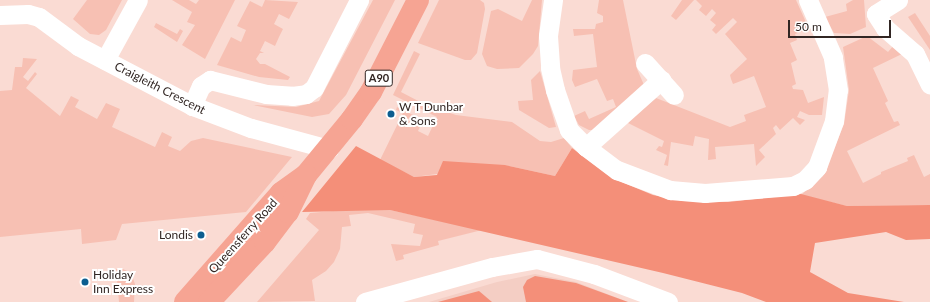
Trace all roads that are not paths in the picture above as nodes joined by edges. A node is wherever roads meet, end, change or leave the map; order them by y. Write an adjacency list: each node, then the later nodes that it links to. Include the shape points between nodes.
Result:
1 (138, 0): 8 (street)
2 (359, 0): 13 (street, via 314,88 306,94 266,94 210,80 202,86)
3 (418, 0): 15 (main road, Queensferry Road / A90, via 371,92)
4 (553, 0): 14 (street, via 548,46 555,90 569,130)
5 (808, 0): 14 (street, via 832,57 838,90 834,121 817,167 805,180 789,186 727,193 677,191 642,181 617,170)
6 (898, 0): 11 (street, via 876,14 885,28 914,54)
7 (2, 10): 8 (street, Craigleith Crescent, via 39,17 72,42)
8 (105, 60): 13 (street, Craigleith Crescent)
9 (646, 63): 10 (street)
10 (661, 80): 12 (street); 14 (street)
11 (930, 85)
12 (674, 95)
13 (192, 106): 15 (street, Craigleith Crescent, via 241,125)
14 (586, 147)
15 (329, 149): 16 (main road, Queensferry Road / A90)
16 (306, 175): 17 (main road, Queensferry Road / A90, via 281,193); 18 (main road, Queensferry Road / A90, via 288,212 265,242)
17 (185, 302)
18 (210, 302)
19 (365, 302): 20 (street, via 492,267 537,259 594,274)
20 (668, 302)

